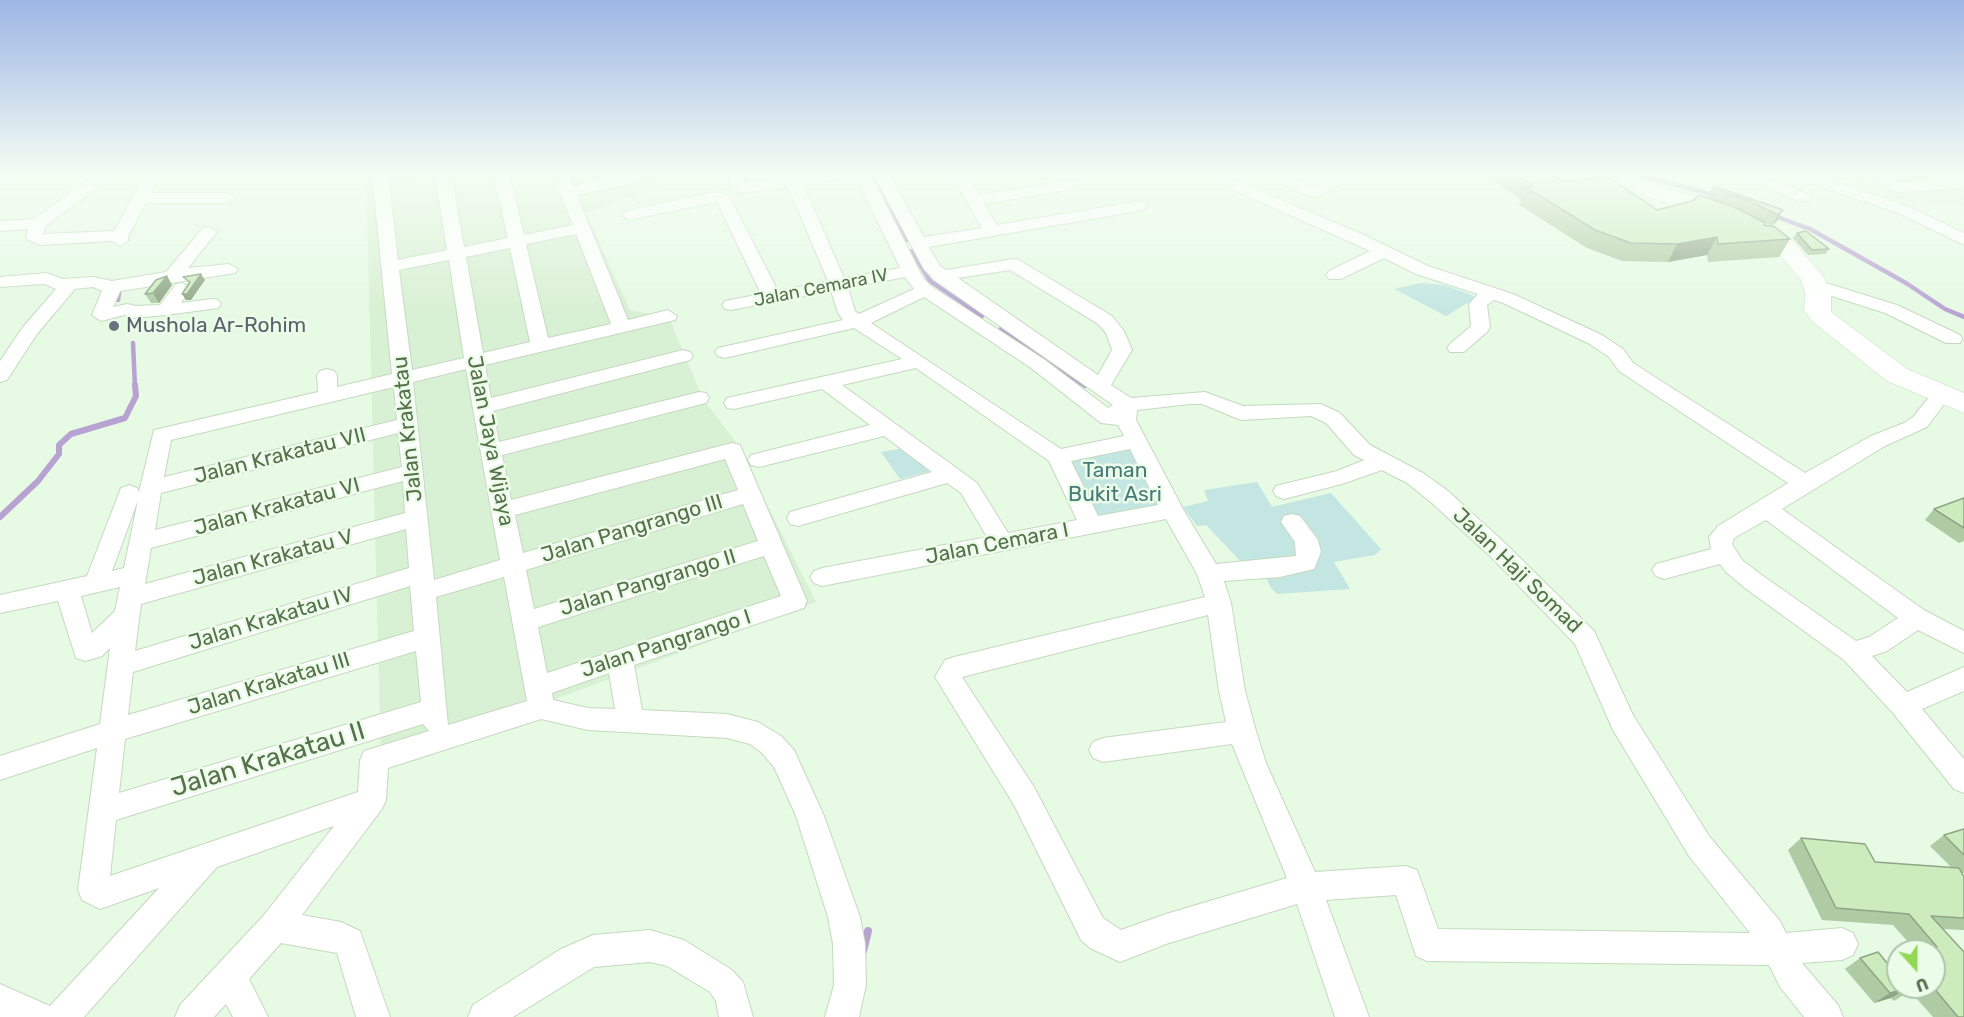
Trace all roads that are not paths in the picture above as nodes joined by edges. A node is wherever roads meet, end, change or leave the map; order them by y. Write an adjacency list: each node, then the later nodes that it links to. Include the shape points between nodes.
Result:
1 (43, 220): 16 (street)
2 (129, 220): 16 (street, via 120,239 36,240)
3 (384, 220): 26 (street, Jalan Krakatau)
4 (451, 220): 25 (street, Jalan Jaya Wijaya)
5 (512, 220): 22 (street)
6 (578, 220): 18 (street)
7 (732, 220): 39 (street)
8 (808, 220): 34 (street)
9 (886, 220): 28 (street)
10 (908, 220): 23 (street)
11 (985, 220): 19 (street)
12 (1054, 220): 19 (street)
13 (1312, 220): 24 (street)
14 (1738, 220): 35 (street, via 1774,238 1804,266)
15 (1925, 220): 21 (street)
16 (38, 224): 17 (street)
17 (0, 226)
18 (581, 228): 22 (street); 46 (street)
19 (992, 231): 23 (street)
20 (209, 232): 32 (street)
21 (1964, 240)
22 (517, 241): 25 (street); 48 (street)
23 (921, 243): 30 (street)
24 (1383, 252): 29 (street); 38 (street, via 1434,275)
25 (457, 254): 26 (street); 53 (street, Jalan Jaya Wijaya)
26 (389, 267): 55 (street, Jalan Krakatau)
27 (229, 269): 32 (street, via 206,270)
28 (911, 271): 34 (street, Jalan Cemara IV); 37 (street)
29 (1335, 275)
30 (940, 276): 44 (street); 57 (street, via 1013,264 1105,320 1122,350)
31 (0, 282): 33 (street, via 47,278 56,284)
32 (177, 282): 36 (street); 42 (street)
33 (70, 284): 36 (street, via 93,282); 54 (street)
34 (838, 285): 39 (street, Jalan Cemara IV); 45 (street, via 847,313)
35 (1816, 285): 47 (street, via 1892,309); 58 (street, via 1817,310 1822,317 1892,371)
36 (111, 286): 42 (street, via 101,315 127,309)
37 (925, 290): 44 (street); 45 (street)
38 (1491, 293): 49 (street, via 1478,304 1481,327); 72 (street, via 1595,339 1616,352 1626,367)
39 (772, 297): 41 (street, Jalan Cemara IV)
40 (212, 304): 42 (street)
41 (731, 305)
42 (166, 310)
43 (669, 316): 46 (street)
44 (990, 321): 57 (street); 63 (street, via 1038,364)
45 (857, 322): 50 (street); 52 (street)
46 (622, 327): 48 (street)
47 (1953, 339)
48 (541, 347): 53 (street)
49 (1457, 348)
50 (725, 352)
51 (683, 356): 62 (street)
52 (920, 361): 56 (street); 67 (street)
53 (475, 363): 55 (street); 62 (street, Jalan Jaya Wijaya)
54 (5, 368)
55 (404, 380): 64 (street, Jalan Krakatau); 73 (street, via 327,386 161,435)
56 (828, 384): 60 (street); 65 (street)
57 (1101, 385): 63 (street)
58 (1941, 395): 61 (street); 72 (street, via 1911,428 1878,441)
59 (699, 398): 66 (street)
60 (734, 403)
61 (1964, 404)
62 (482, 406): 66 (street, Jalan Jaya Wijaya)
63 (1125, 421): 67 (street, Jalan Haji Somad); 69 (street, Jalan Haji Somad, via 1205,398 1241,413 1314,409 1333,418 1362,450); 78 (street)
64 (408, 424): 70 (street, Jalan Krakatau); 73 (street, Jalan Krakatau VII)
65 (887, 428): 68 (street); 71 (street)
66 (491, 451): 77 (street, Jalan Jaya Wijaya)
67 (1059, 457): 82 (street)
68 (759, 460)
69 (1383, 461): 74 (street, via 1342,477); 123 (street, Jalan Haji Somad, via 1440,497 1576,626 1623,722 1699,846 1769,932)
70 (413, 471): 79 (street, Jalan Krakatau); 83 (street, Jalan Krakatau VI)
71 (951, 474): 80 (street); 84 (street, via 969,488)
72 (1804, 483): 76 (street)
73 (140, 491): 83 (street); 92 (street)
74 (1284, 491)
75 (750, 494): 77 (street, via 732,450); 85 (street); 87 (street, Jalan Pangrango III)
76 (1767, 508): 86 (street, via 1721,537); 97 (street)
77 (503, 510): 87 (street, Jalan Jaya Wijaya)
78 (1172, 510): 82 (street, Jalan Cemara I); 89 (street)
79 (417, 518): 91 (street, Jalan Krakatau); 94 (street, Jalan Krakatau V)
80 (798, 518)
81 (1292, 522): 89 (street, via 1306,540 1306,563)
82 (1091, 526): 84 (street, Jalan Cemara I)
83 (141, 542): 94 (street)
84 (1002, 543): 90 (street, Jalan Cemara I)
85 (772, 545): 98 (street, Jalan Pangrango II); 102 (street, Jalan Pangrango I, via 795,601)
86 (1725, 554): 88 (street); 101 (street, via 1754,582)
87 (514, 565): 91 (street); 98 (street, Jalan Jaya Wijaya)
88 (1664, 570)
89 (1209, 573): 96 (street)
90 (822, 578)
91 (423, 582): 99 (street, Jalan Krakatau); 103 (street, Jalan Krakatau IV)
92 (96, 583): 93 (street, Jalan Krakatau V); 94 (street, Jalan Krakatau V)
93 (67, 589): 94 (street, via 85,651 93,649); 95 (street, Jalan Krakatau V)
94 (130, 596): 103 (street)
95 (0, 603)
96 (1219, 603): 110 (street); 120 (street, via 954,667 948,677 1024,796 1092,929 1101,937 1120,946)
97 (1915, 617): 100 (street); 101 (street, via 1904,629)
98 (525, 621): 105 (street, Jalan Jaya Wijaya)
99 (428, 637): 107 (street, Jalan Krakatau); 111 (street, Jalan Krakatau III)
100 (1964, 643)
101 (1853, 653): 106 (street)
102 (620, 659): 105 (street, Jalan Pangrango I); 108 (street)
103 (119, 666): 111 (street)
104 (1964, 678): 106 (street)
105 (539, 697): 108 (street, via 579,718); 112 (street, Jalan Pangrango I)
106 (1902, 705): 116 (street)
107 (435, 709): 109 (street, Jalan Krakatau II); 112 (street, Jalan Krakatau)
108 (630, 721): 133 (street, via 727,726 758,734 784,759 810,816 844,917 850,985)
109 (374, 726): 114 (street); 118 (street, Jalan Krakatau II)
110 (1242, 731): 113 (street); 120 (street)
111 (111, 732): 115 (street, Jalan Krakatau III); 118 (street)
112 (437, 740): 114 (street, Jalan Pangrango I)
113 (1103, 750)
114 (374, 760): 117 (street)
115 (0, 768)
116 (1964, 780)
117 (372, 800): 119 (street); 121 (street)
118 (101, 812): 119 (street, via 93,890 100,894)
119 (207, 857): 127 (street)
120 (1306, 887): 123 (street, via 1406,880 1427,945); 134 (street)
121 (275, 926): 124 (street); 130 (street, via 349,942)
122 (1842, 944): 123 (street)
123 (1779, 950): 135 (street, Jalan Haji Somad, via 1791,976)
124 (230, 977): 128 (street); 129 (street)
125 (0, 1000): 126 (street)
126 (38, 1017)
127 (62, 1017)
128 (192, 1017)
129 (251, 1017)
130 (373, 1017)
131 (485, 1017): 132 (street, via 583,956 616,947 650,946 673,951 721,981 731,994)
132 (735, 1017)
133 (842, 1017)
134 (1352, 1017)
135 (1826, 1017)

